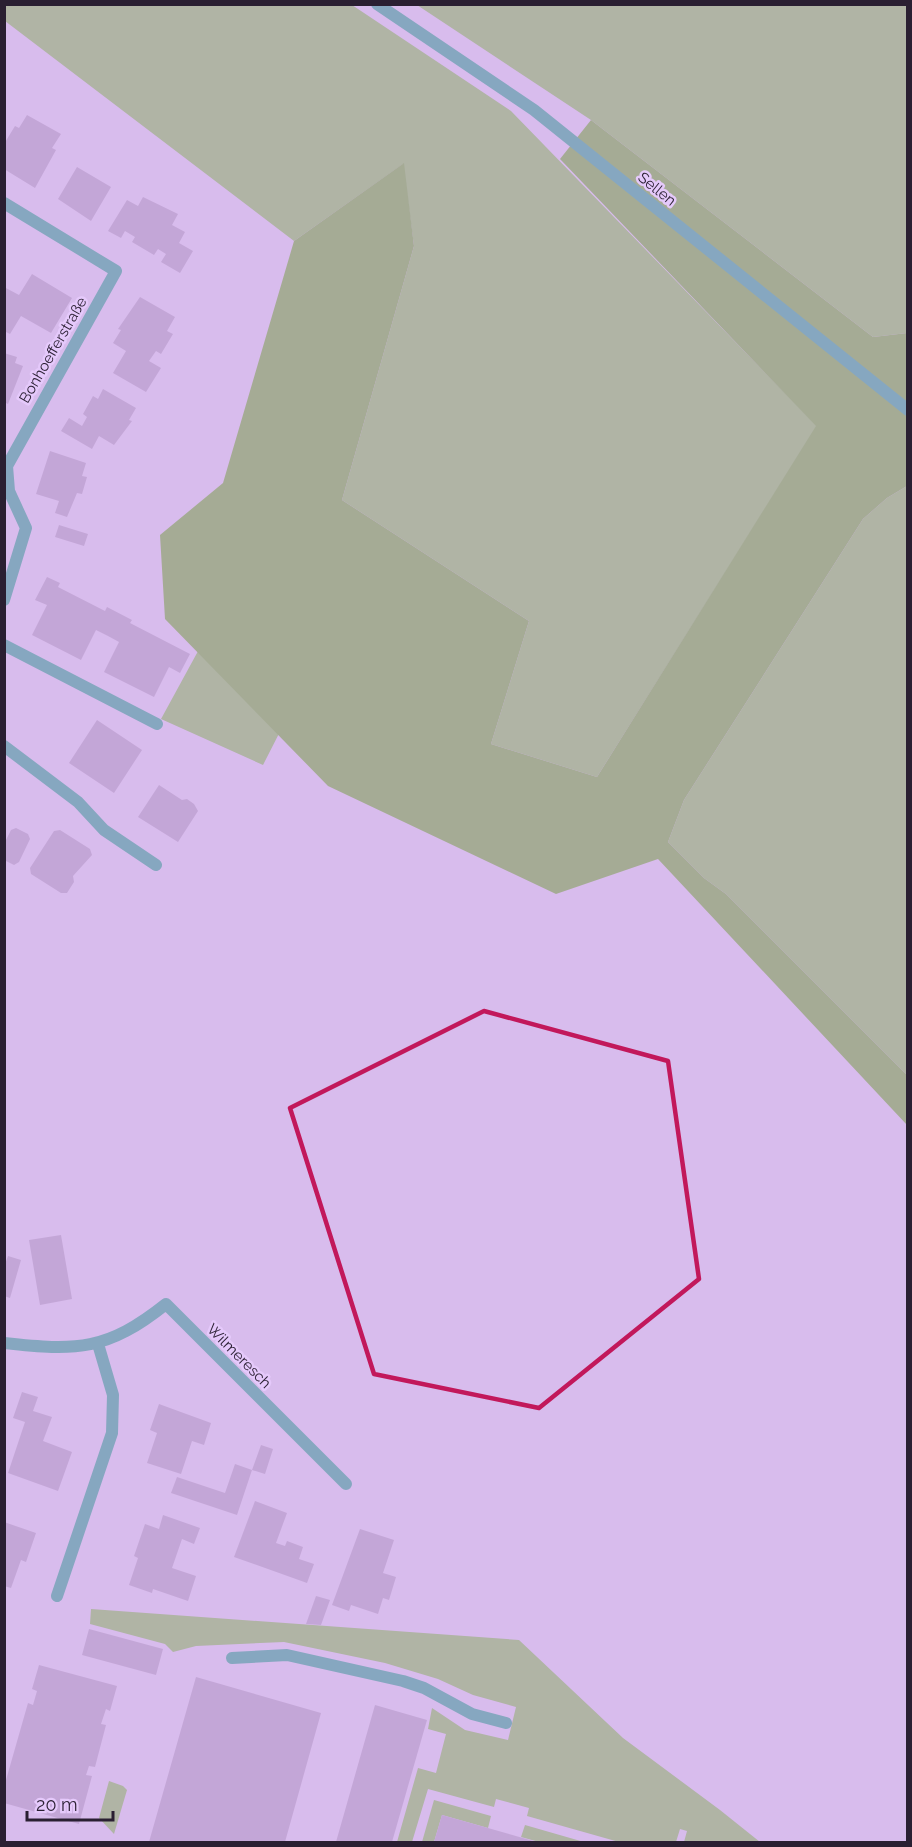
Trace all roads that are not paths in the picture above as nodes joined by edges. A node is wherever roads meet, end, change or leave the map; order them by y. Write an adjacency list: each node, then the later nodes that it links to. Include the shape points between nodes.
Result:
1 (377, 4): 3 (street, Sellen, via 534,110)
2 (4, 203): 4 (street, Bonhoefferstraße, via 116,271 7,465 9,491 26,528)
3 (908, 410)
4 (4, 600)
5 (4, 645): 6 (street)
6 (157, 724)
7 (4, 746): 8 (street, via 78,802 104,830)
8 (156, 865)
9 (4, 1343): 10 (street, Wilmeresch, via 47,1347)
10 (98, 1344): 11 (street, Wilmeresch, via 125,1333 166,1304); 12 (street, via 113,1395 112,1433)
11 (346, 1484)
12 (57, 1596)
13 (232, 1658): 14 (street, via 287,1655 403,1680 472,1714)
14 (506, 1723)

